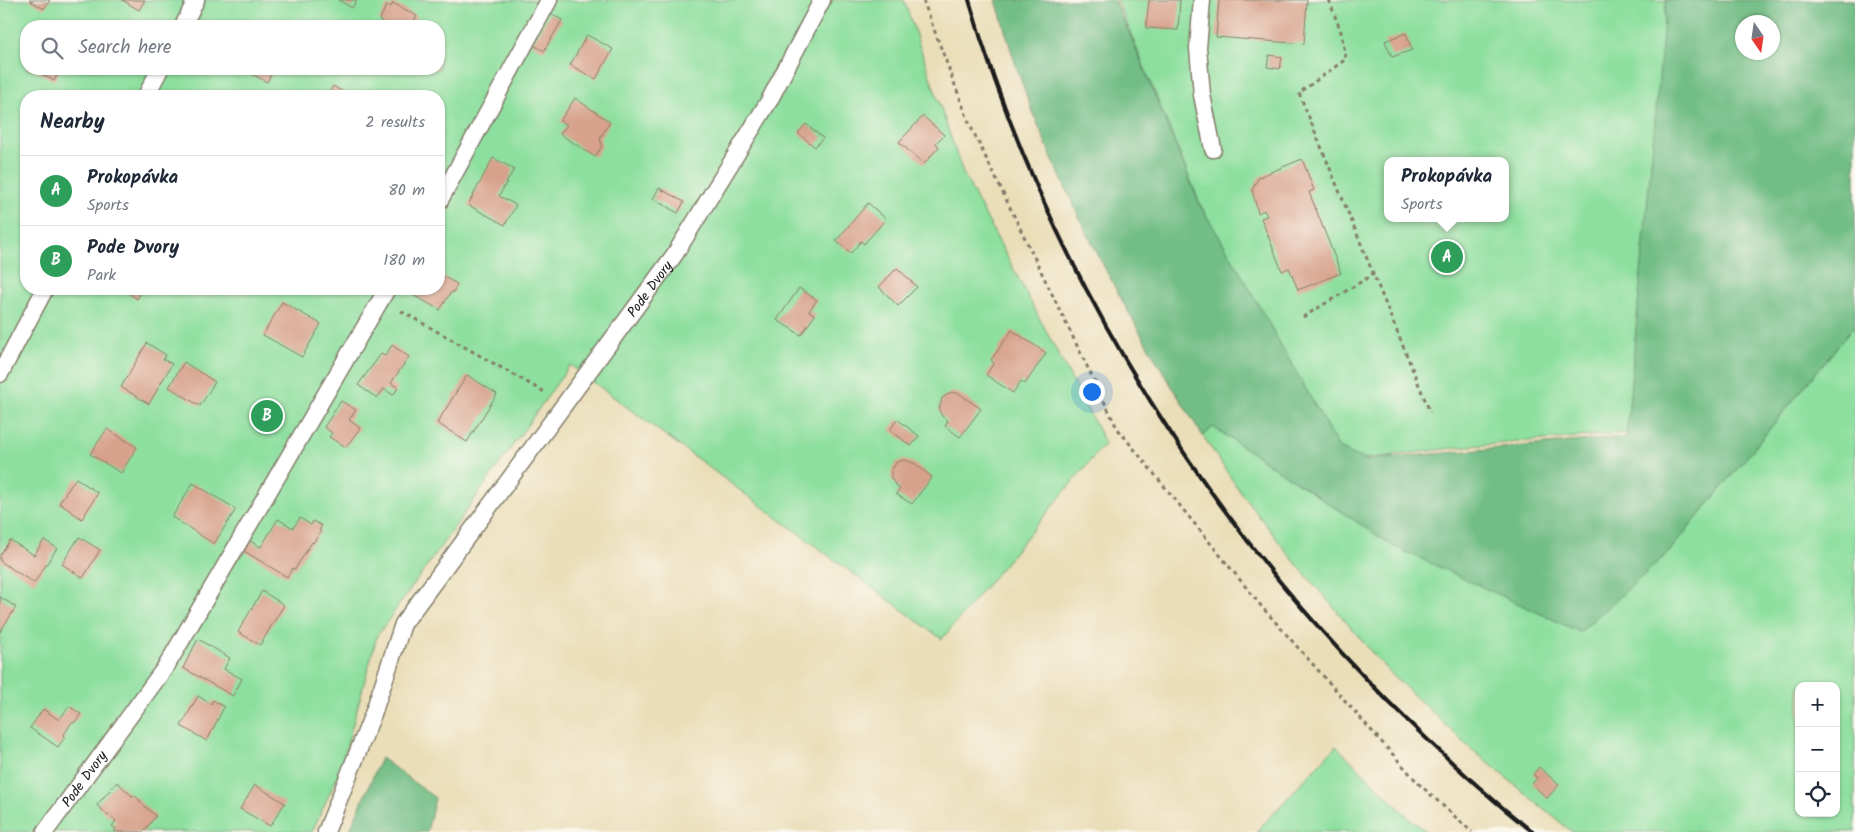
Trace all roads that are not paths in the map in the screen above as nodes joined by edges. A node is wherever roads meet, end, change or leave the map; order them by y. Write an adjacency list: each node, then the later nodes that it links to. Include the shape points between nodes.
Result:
1 (196, 0): 5 (lane)
2 (549, 0): 9 (lane)
3 (822, 0): 14 (lane, Pode Dvory, via 769,101 675,254 402,624 373,714)
4 (1202, 0): 8 (lane, via 1198,48 1202,96)
5 (186, 20)
6 (157, 75): 7 (lane)
7 (149, 90)
8 (1213, 150)
9 (445, 191)
10 (42, 295): 12 (lane)
11 (383, 295): 13 (lane, Pode Dvory, via 167,665)
12 (0, 374)
13 (45, 832)
14 (326, 832)

